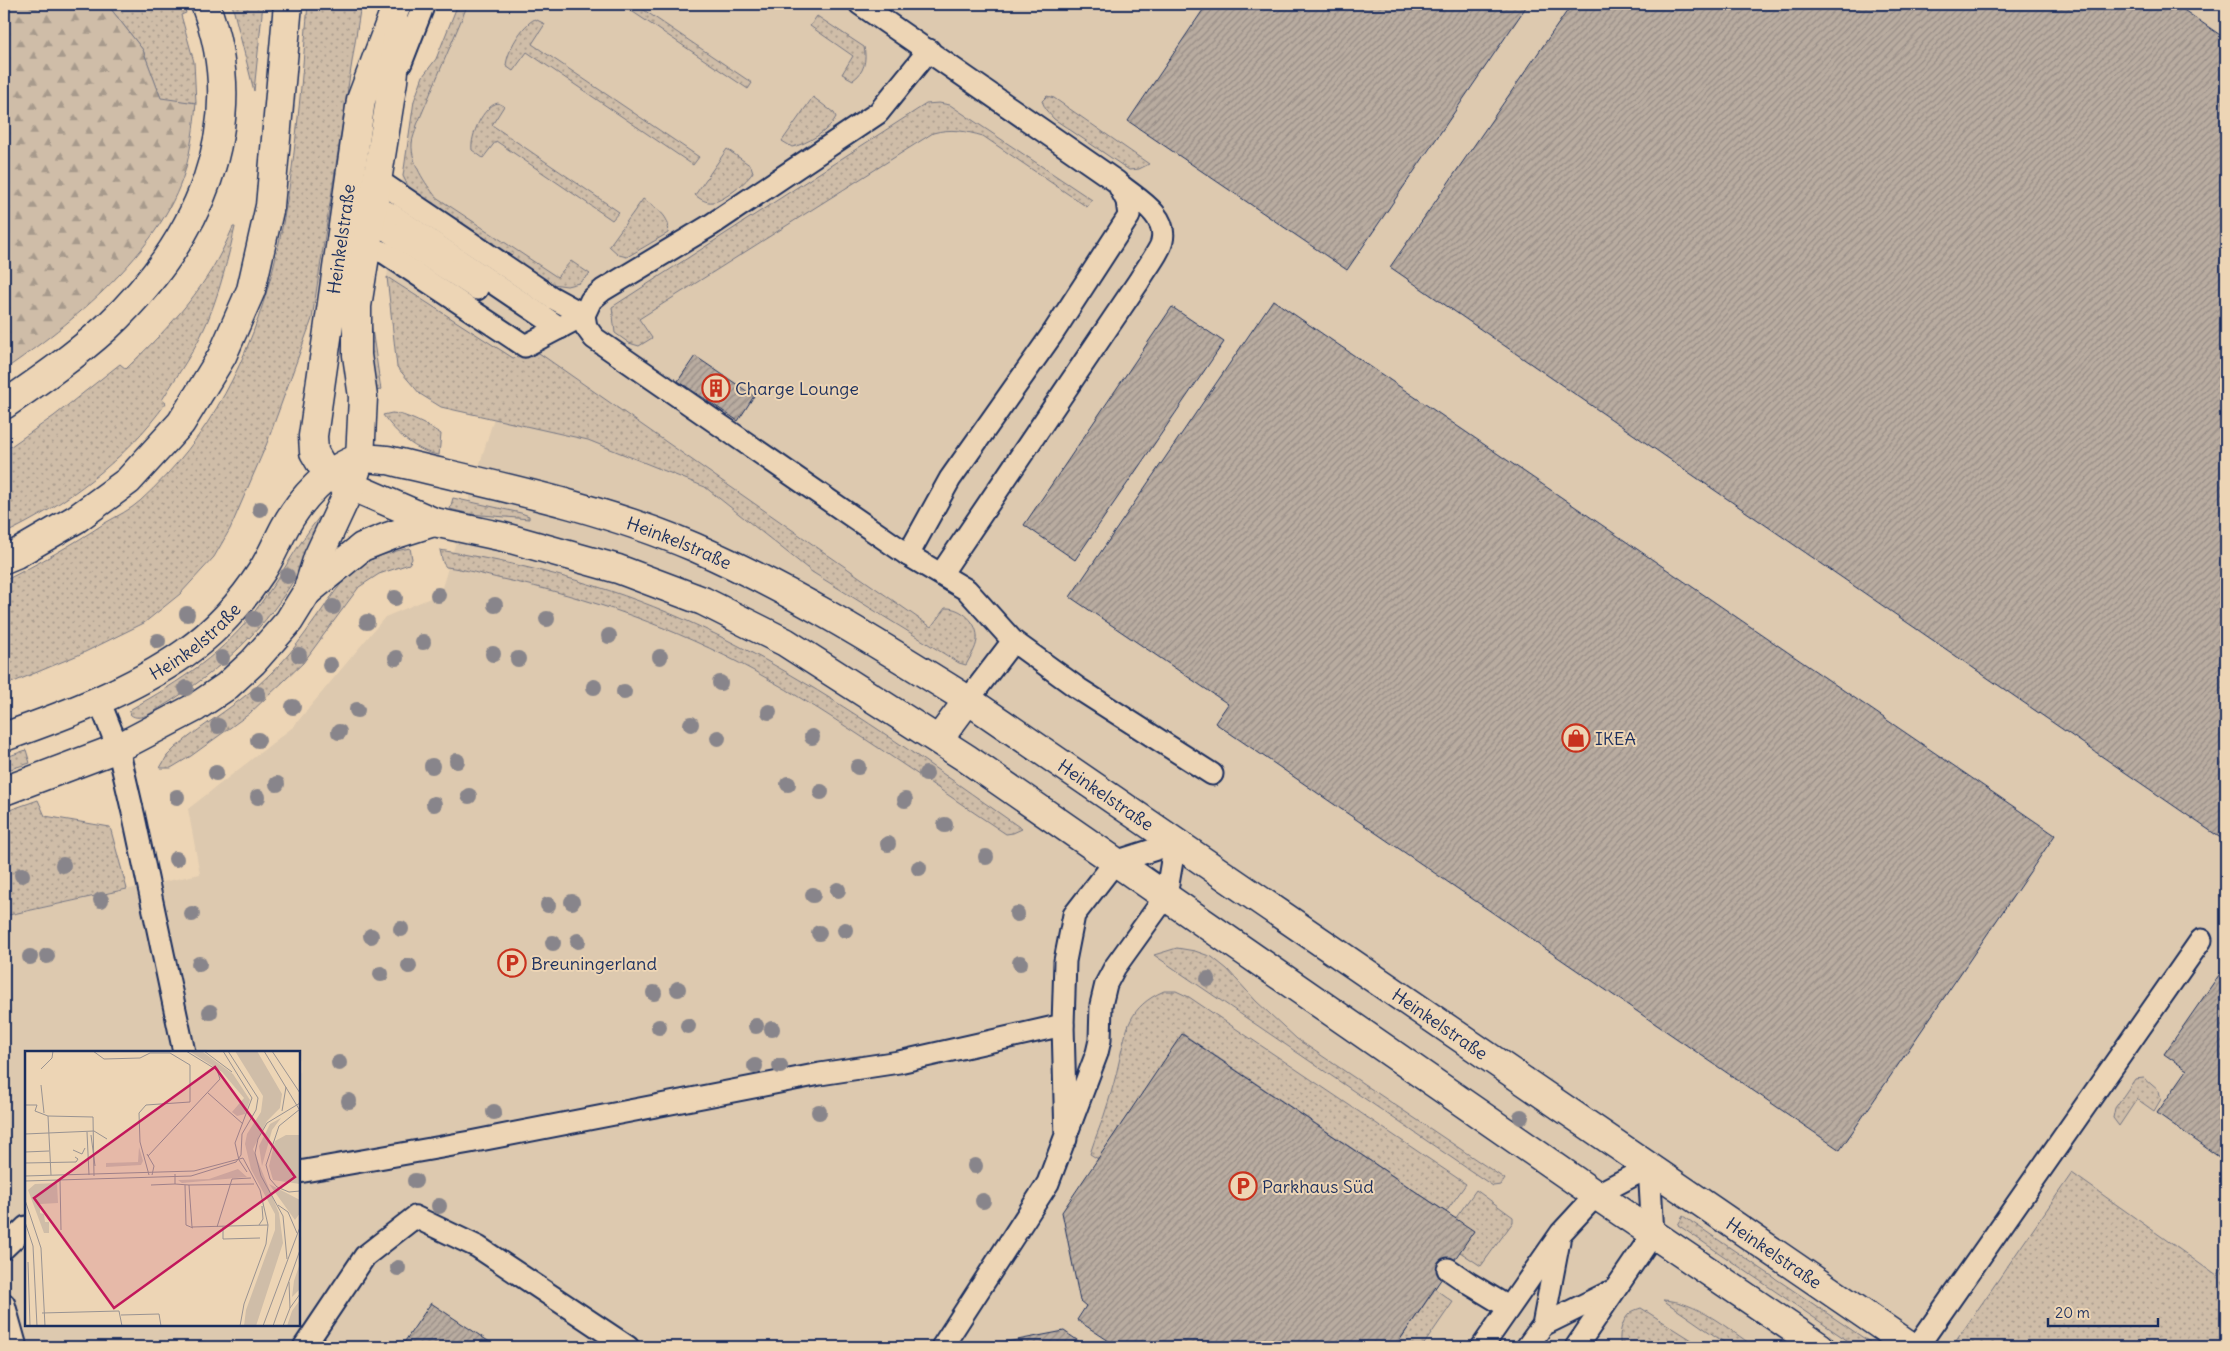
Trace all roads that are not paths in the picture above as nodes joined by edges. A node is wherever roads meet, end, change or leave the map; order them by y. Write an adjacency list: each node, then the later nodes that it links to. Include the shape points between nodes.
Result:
1 (205, 4): 13 (main road, via 220,54 224,94 214,164 200,199 182,234 139,293 67,360)
2 (288, 4): 18 (main road, via 270,206 250,290 222,356 181,423 128,481 76,519)
3 (399, 4): 8 (main road, Heinkelstraße); 15 (main road, Heinkelstraße, via 361,100 313,436 314,452)
4 (424, 4): 8 (lane)
5 (860, 4): 6 (lane)
6 (882, 10): 7 (lane)
7 (929, 50): 9 (lane); 11 (lane, via 878,113 710,225 603,290 591,300)
8 (393, 81): 10 (main road, Heinkelstraße)
9 (1116, 182): 17 (lane, via 1127,201 1129,216 1051,336 950,479); 19 (lane, via 1153,212 1162,224 1162,242)
10 (372, 213): 11 (lane); 12 (lane, via 391,214); 12 (lane, via 384,253 525,346); 14 (main road, Heinkelstraße, via 357,306 357,355 364,398)
11 (584, 315): 12 (lane); 17 (lane, via 586,327 594,338)
12 (553, 331)
13 (4, 405)
14 (360, 459): 15 (main road, Heinkelstraße); 23 (main road, Heinkelstraße, via 388,460 566,503 692,547 783,589 832,616)
15 (340, 481): 16 (main road); 20 (main road); 22 (main road, Heinkelstraße, via 301,504 286,525 264,569 229,615 186,653)
16 (434, 522): 20 (main road, via 362,547); 25 (main road, via 504,537 618,569 703,601 785,642)
17 (908, 554): 19 (lane)
18 (4, 559)
19 (941, 574): 21 (lane, via 967,590)
20 (307, 592): 26 (main road, via 277,636 227,686 196,707)
21 (1013, 640): 23 (lane); 27 (lane, via 1079,690)
22 (99, 700): 24 (main road, Heinkelstraße); 26 (lane)
23 (968, 700): 25 (main road); 29 (main road, Heinkelstraße)
24 (4, 737)
25 (939, 740): 30 (main road)
26 (118, 748): 28 (main road); 34 (lane)
27 (1212, 774)
28 (4, 791)
29 (1175, 843): 30 (lane); 31 (lane); 36 (main road, Heinkelstraße)
30 (1115, 862): 31 (main road); 33 (lane, via 1074,916 1065,961)
31 (1166, 896): 35 (lane, via 1106,984 1097,1053); 38 (main road)
32 (2201, 940): 57 (lane)
33 (1063, 1025): 35 (lane); 37 (lane, via 899,1062)
34 (184, 1051)
35 (1066, 1139): 51 (lane, via 1048,1183)
36 (1649, 1167): 38 (lane); 41 (lane); 56 (main road, Heinkelstraße)
37 (300, 1172)
38 (1596, 1195): 40 (lane); 41 (main road)
39 (25, 1228): 42 (lane)
40 (1560, 1233): 46 (lane); 47 (lane)
41 (1653, 1234): 44 (lane); 55 (main road)
42 (4, 1248)
43 (1448, 1269): 46 (lane)
44 (1615, 1290): 47 (lane); 54 (lane)
45 (4, 1304): 48 (lane)
46 (1508, 1307): 52 (lane)
47 (1543, 1325): 53 (lane)
48 (16, 1347)
49 (304, 1347): 50 (lane, via 365,1256 415,1217 478,1248)
50 (628, 1347)
51 (942, 1347)
52 (1482, 1347)
53 (1528, 1347)
54 (1576, 1347)
55 (1820, 1347)
56 (1912, 1347)
57 (1918, 1347)

